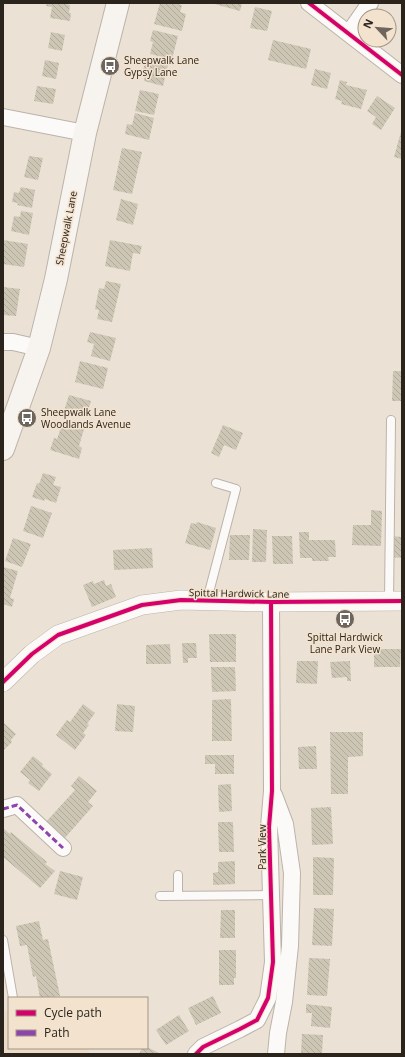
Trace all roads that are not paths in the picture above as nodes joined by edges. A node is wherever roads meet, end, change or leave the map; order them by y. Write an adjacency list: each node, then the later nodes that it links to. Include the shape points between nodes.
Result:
1 (118, 3): 7 (main road, Sheepwalk Lane)
2 (308, 3): 4 (street)
3 (370, 3): 4 (street)
4 (349, 33): 5 (street)
5 (402, 75)
6 (3, 117): 7 (street)
7 (84, 133): 9 (main road, Sheepwalk Lane, via 56,279)
8 (3, 342): 9 (street)
9 (39, 348): 11 (main road, Sheepwalk Lane)
10 (391, 420): 14 (lane)
11 (3, 449)
12 (216, 483): 13 (lane, via 236,489)
13 (207, 601): 15 (street, Spittal Hardwick Lane); 16 (street, Spittal Hardwick Lane, via 181,600 142,605 58,635 32,654)
14 (396, 601): 15 (street, Spittal Hardwick Lane)
15 (270, 602): 17 (street, Park View)
16 (3, 682)
17 (272, 791): 21 (street, Park View, via 268,827); 27 (street, Park View, via 285,824 292,873 290,946)
18 (3, 809): 19 (street, via 17,805)
19 (63, 848)
20 (178, 875): 23 (lane)
21 (270, 894): 23 (lane); 26 (street, Park View, via 273,962 268,998 257,1020 203,1047)
22 (160, 896): 23 (lane)
23 (178, 896)
24 (3, 940): 25 (lane)
25 (13, 997)
26 (196, 1054)
27 (276, 1054)

